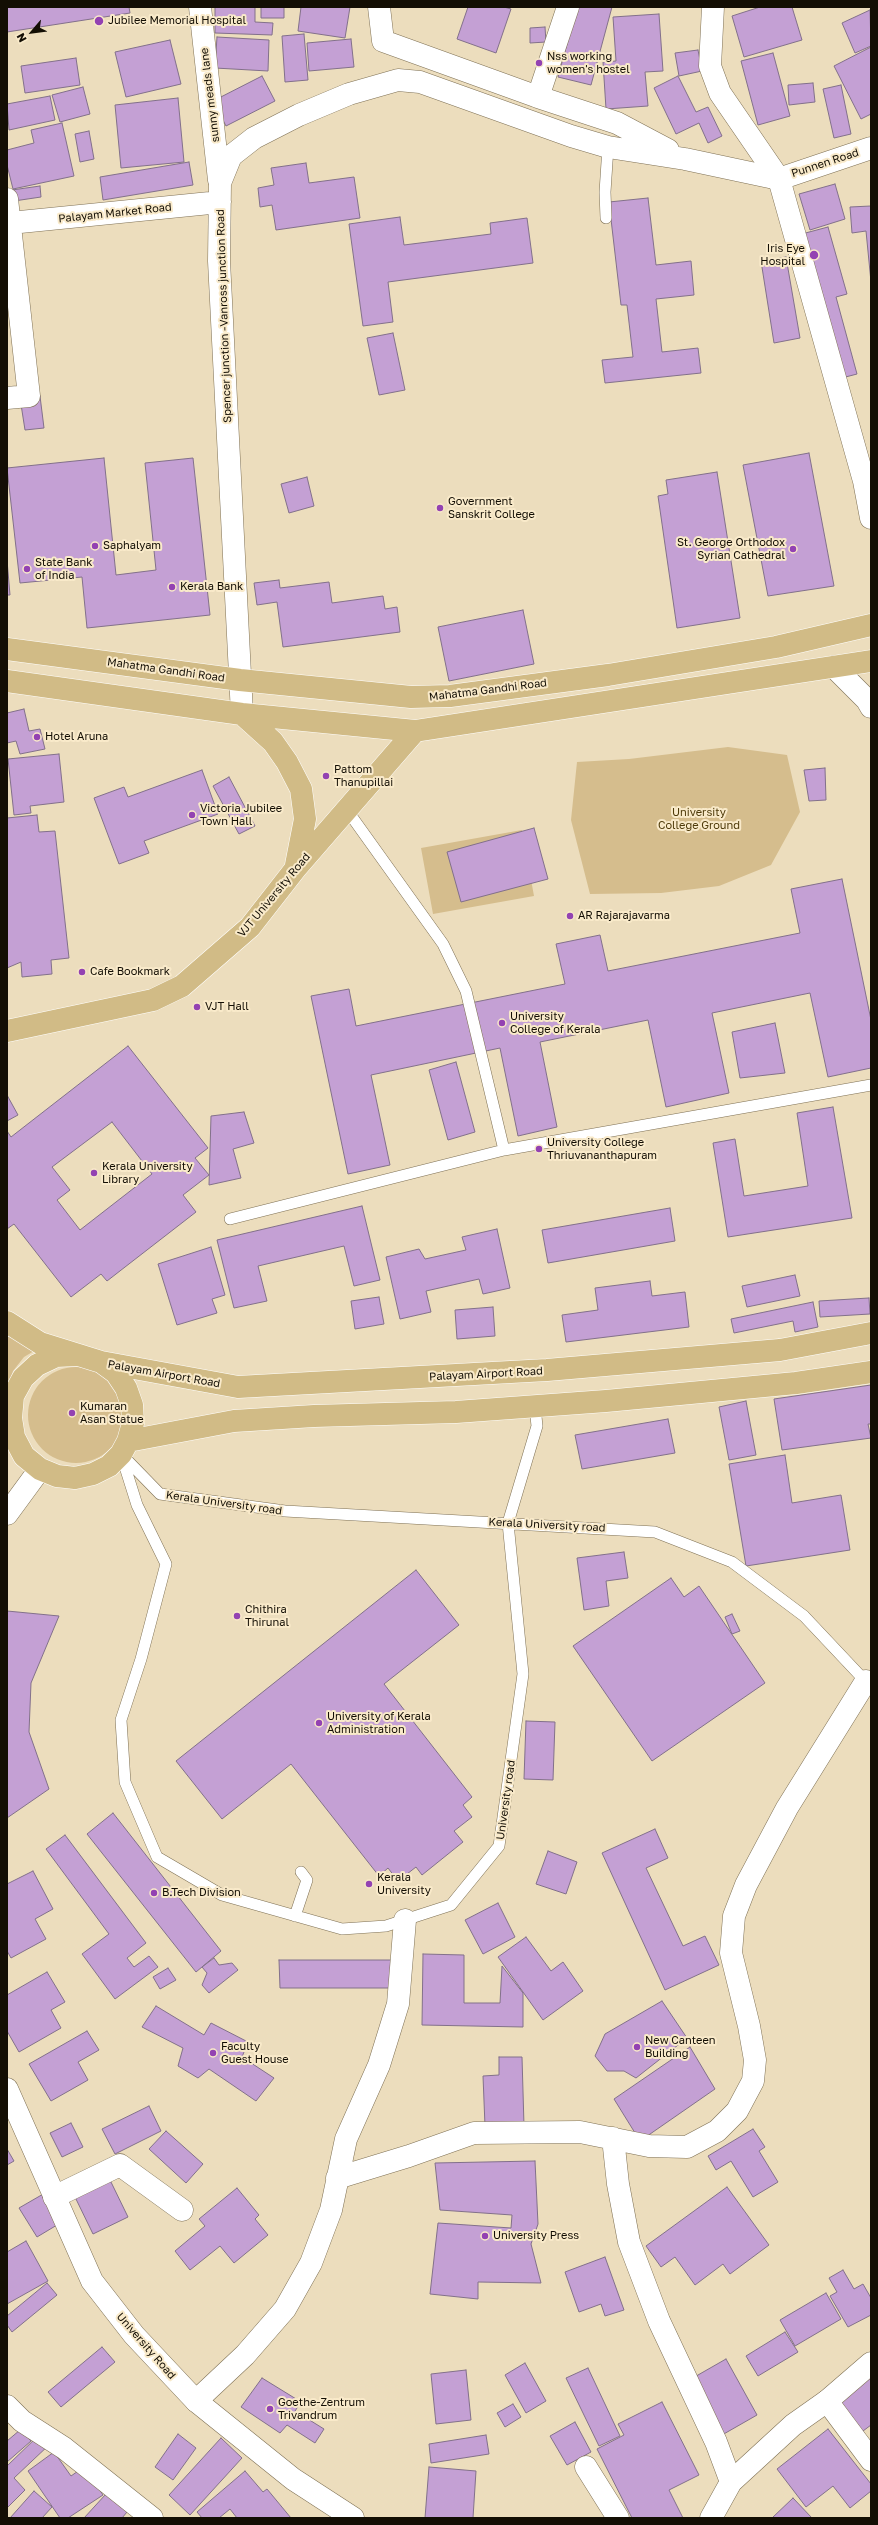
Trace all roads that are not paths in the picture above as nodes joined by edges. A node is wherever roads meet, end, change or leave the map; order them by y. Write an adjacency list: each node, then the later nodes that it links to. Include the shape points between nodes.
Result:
1 (200, 7): 10 (street, sunny meads lane)
2 (379, 7): 5 (street, via 383,41)
3 (568, 7): 5 (street)
4 (713, 7): 9 (street, via 710,66 720,93)
5 (538, 97): 8 (street, via 617,123)
6 (608, 147): 8 (street, Spencer junction -Vanross junction Road); 10 (street, Spencer junction -Vanross junction Road, via 420,82 398,80 349,94 254,138 231,156); 12 (lane)
7 (871, 148): 9 (street, Punnen Road)
8 (685, 159): 9 (street, Spencer junction -Vanross junction Road)
9 (779, 179): 15 (street, via 864,481)
10 (220, 193): 13 (street, Palayam Market Road); 20 (street, Spencer junction -Vanross junction Road, via 219,261)
11 (7, 199): 13 (street)
12 (606, 218)
13 (10, 223): 14 (street, via 29,396)
14 (7, 398)
15 (871, 518)
16 (871, 625): 20 (main road, Mahatma Gandhi Road, via 768,648 608,675 450,696 411,698)
17 (7, 649): 20 (main road, Mahatma Gandhi Road)
18 (871, 661): 19 (main road)
19 (834, 667): 22 (street); 24 (main road)
20 (240, 680): 23 (street, Spencer junction -Vanross junction Road)
21 (7, 681): 23 (main road)
22 (871, 707)
23 (242, 714): 24 (main road); 26 (main road, via 273,742 288,762 301,789 305,819 303,841)
24 (416, 731): 25 (main road, VJT University Road)
25 (347, 810): 26 (main road, VJT University Road); 29 (lane, via 443,944 466,991)
26 (296, 868): 27 (main road, VJT University Road, via 250,927 182,986 153,1000)
27 (7, 1031)
28 (871, 1085): 29 (lane)
29 (504, 1150): 30 (lane)
30 (230, 1219)
31 (7, 1322): 33 (main road, via 40,1343)
32 (871, 1333): 34 (main road, Palayam Airport Road, via 780,1350 547,1370 238,1387)
33 (76, 1355): 34 (main road); 37 (main road, via 56,1356 38,1365 23,1378 13,1396)
34 (101, 1362): 38 (main road, via 116,1373 132,1405 133,1423)
35 (871, 1372): 36 (main road, via 796,1383)
36 (535, 1407): 38 (main road, via 234,1421); 41 (lane, via 537,1426)
37 (9, 1414): 39 (main road, via 14,1437 24,1456)
38 (125, 1448): 39 (main road, via 109,1466 75,1478 57,1476); 41 (lane, Kerala University road, via 160,1494 285,1511); 44 (lane, via 137,1505 166,1564 141,1659 121,1720 125,1782 157,1857 222,1895)
39 (40, 1469): 40 (street)
40 (7, 1514)
41 (508, 1523): 42 (lane, Kerala University road, via 655,1532 732,1562 804,1616); 45 (lane, University road, via 523,1674 499,1846 451,1905)
42 (868, 1684): 47 (street, via 787,1808 746,1885 734,1916 731,1953 750,2026 754,2060 753,2081 737,2111 717,2131 687,2146 649,2146)
43 (301, 1872): 44 (lane, via 307,1880)
44 (298, 1916): 45 (lane, University road, via 342,1929 386,1926)
45 (405, 1920): 48 (street, via 398,2004 379,2065 346,2139)
46 (7, 2088): 49 (street, University Road)
47 (613, 2138): 48 (street, via 580,2132 474,2133); 57 (street, via 629,2242 659,2321 716,2442)
48 (337, 2178): 52 (street, via 331,2210 311,2263 285,2309 245,2355)
49 (54, 2197): 50 (street, via 120,2165); 52 (street, University Road, via 92,2281 134,2335)
50 (182, 2210)
51 (871, 2363): 53 (street)
52 (196, 2401): 59 (street, University Road, via 293,2479)
53 (826, 2401): 55 (street); 57 (street, via 793,2425)
54 (7, 2406): 58 (street, via 22,2421 64,2448)
55 (871, 2460)
56 (586, 2467): 60 (street)
57 (731, 2482): 61 (street)
58 (152, 2518)
59 (353, 2518)
60 (618, 2518)
61 (711, 2518)

